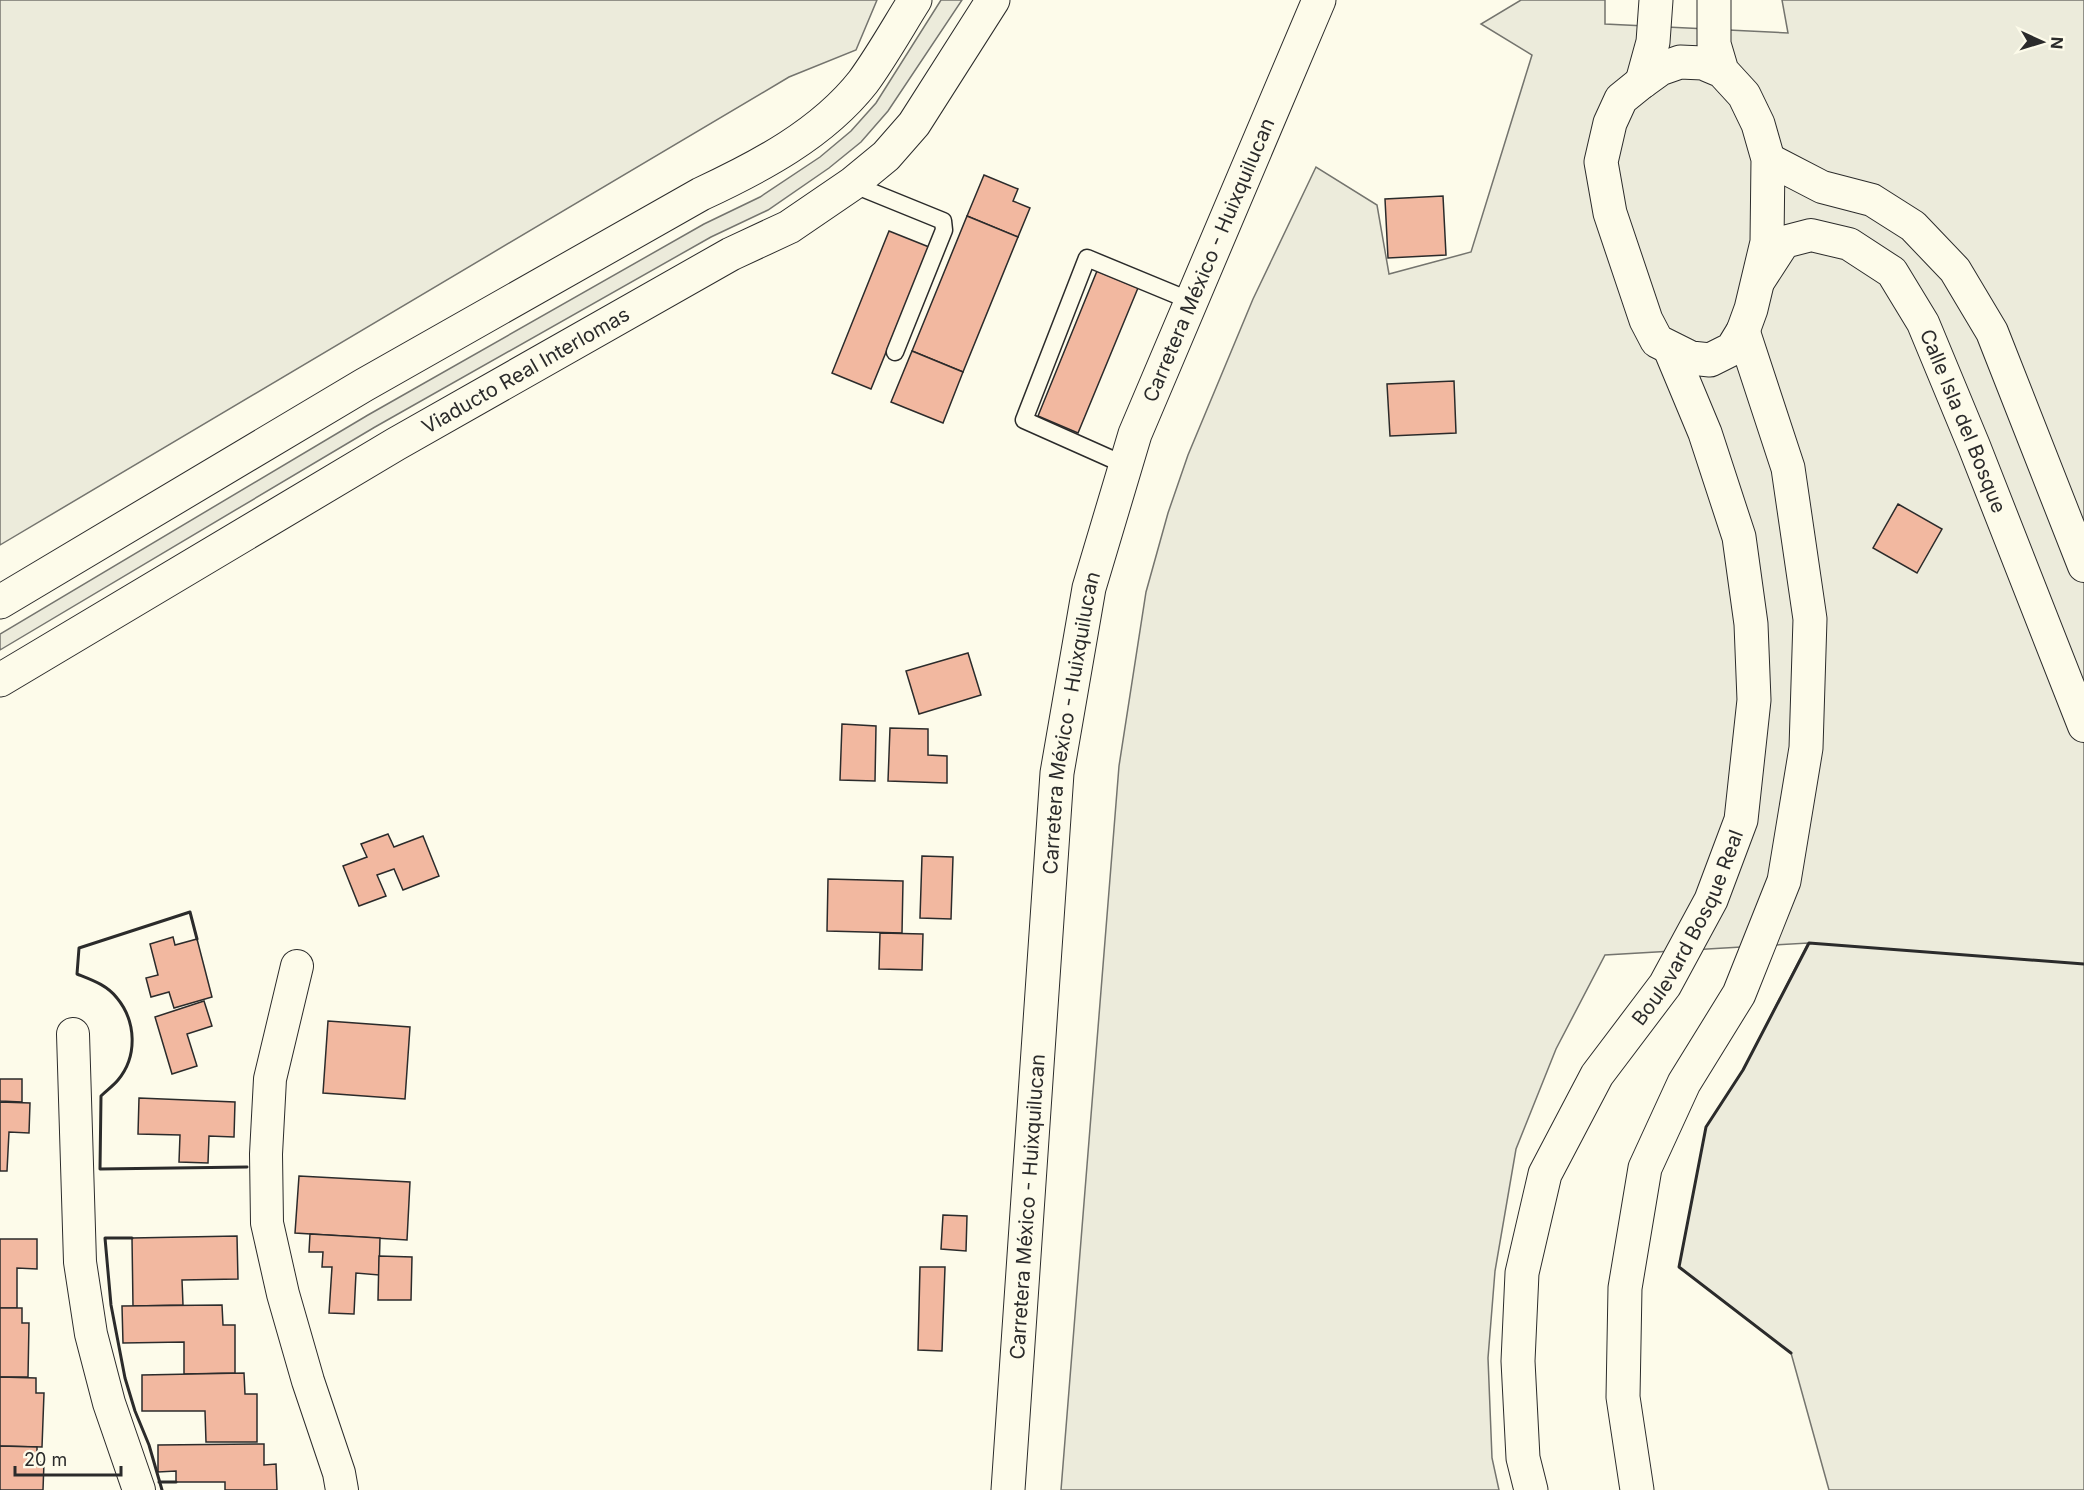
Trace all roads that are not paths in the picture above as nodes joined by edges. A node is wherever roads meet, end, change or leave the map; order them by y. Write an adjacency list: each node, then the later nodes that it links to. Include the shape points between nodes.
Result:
1 (915, 0): 17 (main road, via 863,81 841,106 757,168 701,194 364,385)
2 (993, 0): 9 (main road, Viaducto Real Interlomas, via 914,124 886,156)
3 (1319, 0): 11 (main road, Carretera México - Huixquilucan)
4 (1656, 0): 7 (main road, via 1653,42)
5 (1714, 0): 6 (main road, via 1714,44)
6 (1722, 71): 7 (main road, via 1703,63 1680,62 1660,69); 8 (main road, via 1744,95)
7 (1642, 82): 13 (main road, via 1621,99 1610,123 1601,162 1610,213 1642,310 1657,341)
8 (1768, 159): 10 (main road, via 1767,242); 16 (street, via 1822,187 1872,201 1914,226 1955,270 1992,332)
9 (852, 184): 14 (lane, via 943,221 944,230); 18 (main road, Viaducto Real Interlomas, via 789,227 731,254 396,444)
10 (1759, 279): 12 (main road); 19 (street, Calle Isla del Bosque, via 1784,242 1810,235 1849,244 1892,272 1927,333)
11 (1191, 301): 15 (main road, Carretera México - Huixquilucan); 15 (lane, via 1087,258 1024,420)
12 (1743, 331): 13 (main road, via 1732,349 1710,360 1691,358); 26 (main road, via 1788,468 1810,620 1806,748 1784,881 1739,994 1684,1083 1645,1168 1625,1288 1623,1397)
13 (1670, 349): 25 (main road, Boulevard Bosque Real, via 1705,433 1739,537 1751,624 1754,700 1741,820 1711,900 1665,985 1597,1075 1545,1174 1522,1273 1518,1350 1523,1458)
14 (895, 352)
15 (1125, 465): 24 (main road, Carretera México - Huixquilucan, via 1089,588 1057,773)
16 (2084, 566)
17 (0, 602)
18 (0, 680)
19 (2084, 726)
20 (297, 966): 23 (street, via 270,1079 267,1223 283,1294)
21 (73, 1034): 22 (street, via 80,1262 91,1334)
22 (138, 1490)
23 (342, 1490)
24 (1008, 1490)
25 (1531, 1490)
26 (1638, 1490)

